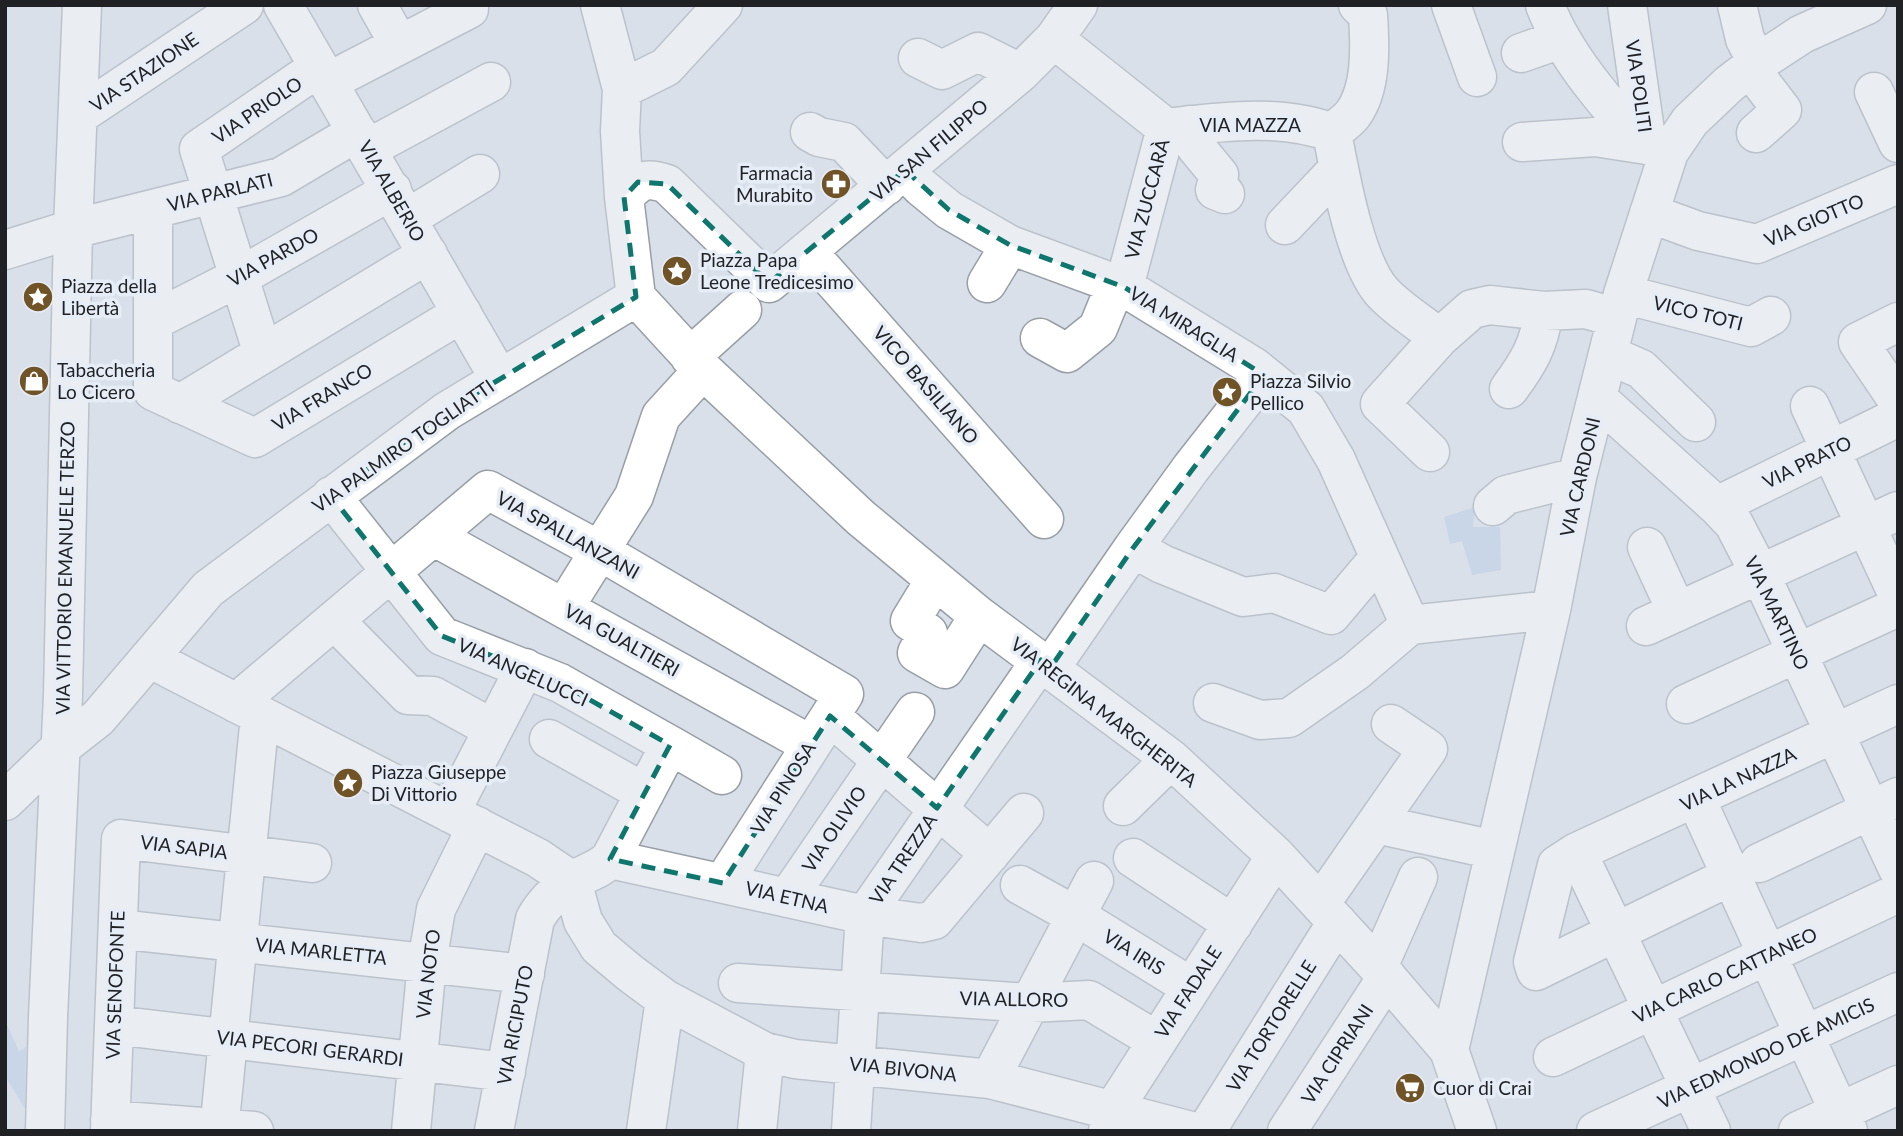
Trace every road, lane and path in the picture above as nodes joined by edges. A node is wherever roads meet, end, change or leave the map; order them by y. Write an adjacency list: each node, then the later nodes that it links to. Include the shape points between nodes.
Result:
1 (82, 5): 28 (street, VIA VITTORIO EMANUELE TERZO)
2 (244, 5): 15 (street, VIA STAZIONE)
3 (283, 5): 23 (street, VIA ALBERIO)
4 (377, 5): 18 (street)
5 (469, 5): 18 (street)
6 (600, 5): 26 (street)
7 (723, 5): 26 (street, via 666,67)
8 (1078, 5): 16 (street, VIA SAN FILIPPO)
9 (1358, 5): 36 (street, via 1368,15 1369,25 1364,92)
10 (1451, 5): 24 (street)
11 (1545, 5): 17 (street)
12 (1627, 5): 35 (street, VIA POLITI)
13 (1737, 5): 21 (street)
14 (1867, 5): 21 (street, VIA CARDONI, via 1802,34)
15 (201, 17): 28 (street, VIA STAZIONE)
16 (1054, 40): 22 (street, VIA SAN FILIPPO); 29 (street, VIA ZUCCARÀ)
17 (1561, 40): 19 (street); 35 (street, via 1618,118)
18 (399, 44): 23 (street)
19 (1521, 53)
20 (918, 58): 22 (street, via 942,70 978,52)
21 (1753, 65): 31 (street, via 1782,110); 35 (street, VIA CARDONI)
22 (1020, 74): 38 (street, VIA SAN FILIPPO)
23 (324, 75): 32 (street, VIA ALBERIO); 40 (street, VIA PRIOLO, via 199,149)
24 (1477, 77)
25 (491, 82): 32 (street, VIA PARLATI)
26 (622, 89): 42 (street)
27 (1874, 92): 34 (street)
28 (79, 115): 47 (street, VIA VITTORIO EMANUELE TERZO)
29 (1178, 127): 36 (street, VIA MAZZA, via 1311,125); 41 (street, via 1219,175 1215,190); 54 (street, VIA ZUCCARÀ)
30 (810, 132): 38 (street, VIA MIRAGLIA, via 844,142)
31 (1756, 133)
32 (362, 141): 40 (street, VIA PARLATI, via 281,177); 43 (street, VIA ALBERIO)
33 (1522, 142): 35 (street, via 1595,137)
34 (1898, 143)
35 (1658, 148): 45 (street, VIA CARDONI)
36 (1335, 151): 46 (street); 64 (street, via 1365,263 1382,292)
37 (480, 174): 43 (street, VIA PARDO)
38 (896, 178): 48 (street, VIA MIRAGLIA, via 921,187 949,210); 50 (street, VIA SAN FILIPPO)
39 (1898, 184): 45 (street, VIA GIOTTO, via 1757,244 1698,231)
40 (213, 194): 44 (street, VIA PARLATI); 52 (street)
41 (1225, 194)
42 (624, 197): 50 (street, VIA SAN FILIPPO, via 638,182 667,184 769,283); 55 (street)
43 (400, 204): 51 (street, VIA ALBERIO); 52 (street, VIA PARDO)
44 (153, 209): 47 (street, VIA PARLATI); 61 (street, VIA FRANCO)
45 (1649, 213): 56 (street, VIA CARDONI)
46 (1285, 225)
47 (73, 229): 49 (street, VIA PARLATI); 115 (street, VIA VITTORIO EMANUELE TERZO)
48 (1010, 245): 53 (street); 54 (street, VIA MIRAGLIA)
49 (5, 250)
50 (807, 251): 84 (street, VICO BASILIANO)
51 (428, 254): 59 (street, VIA ALBERIO); 65 (street)
52 (239, 277): 61 (street, VIA PARDO); 65 (street)
53 (987, 283)
54 (1120, 285): 63 (street, VIA ZUCCARÀ, via 1098,328 1067,353); 68 (street, VIA MIRAGLIA)
55 (621, 306): 67 (street, VIA REGINA MARGHERITA); 69 (street, VIA PALMIRO TOGLIATTI)
56 (1620, 306): 58 (street, VICO TOTI); 60 (street, VICO TOTI, via 1751,327); 66 (street, VIA CARDONI)
57 (742, 310): 67 (street)
58 (1544, 311): 64 (street, VICO TOTI, via 1490,305 1472,309); 70 (street, via 1530,360)
59 (462, 313): 69 (street, VIA ALBERIO); 73 (street, VIA FRANCO, via 255,438)
60 (1771, 316)
61 (153, 321): 73 (street, VIA FRANCO, via 153,391)
62 (1898, 322): 72 (street, via 1858,342)
63 (1040, 338)
64 (1438, 338): 78 (street, VICO TOTI, via 1380,404)
65 (264, 354): 73 (street)
66 (1609, 355): 71 (street, VIA CARDONI); 76 (street, via 1641,369)
67 (696, 364): 88 (street, via 662,416 634,496); 92 (street, VIA REGINA MARGHERITA, via 861,518)
68 (1264, 375): 87 (street, VIA TREZZA); 89 (street, VIA MIRAGLIA, via 1306,409 1336,460)
69 (499, 378): 80 (street, VIA PALMIRO TOGLIATTI)
70 (1509, 389)
71 (1598, 399): 79 (street, VIA CARDONI); 82 (street, VIA MARTINO)
72 (1898, 401)
73 (180, 404)
74 (1810, 405): 77 (street)
75 (1898, 417): 77 (street, VIA PRATO)
76 (1696, 422)
77 (1830, 450): 82 (street, VIA PRATO); 83 (street)
78 (1430, 452)
79 (1577, 477): 81 (street, via 1506,495); 96 (street, VIA CARDONI)
80 (331, 496): 90 (street, VIA ANGELUCCI); 101 (street, VIA PALMIRO TOGLIATTI, via 208,589)
81 (1493, 506)
82 (1717, 506): 91 (street, VIA MARTINO, via 1734,524)
83 (1882, 518): 91 (street); 93 (street)
84 (1044, 519)
85 (433, 536): 88 (street, VIA SPALLANZANI, via 488,490); 90 (street, VIA SPALLANZANI); 95 (street, VIA GUALTIERI)
86 (1647, 547): 91 (street, via 1662,619)
87 (1133, 548): 89 (street, via 1243,597 1273,593 1331,615); 102 (street, VIA TREZZA)
88 (600, 551): 95 (street); 109 (street, VIA SPALLANZANI)
89 (1379, 558): 99 (street, VIA MIRAGLIA)
90 (389, 572): 98 (street, VIA SPALLANZANI); 103 (street, VIA ANGELUCCI, via 442,636)
91 (1760, 574): 100 (street, VIA MARTINO)
92 (935, 579): 97 (street, VIA REGINA MARGHERITA); 97 (street, via 910,621 928,633 916,653 945,669)
93 (1898, 595)
94 (1898, 607): 100 (street)
95 (564, 608): 109 (street, VIA GUALTIERI)
96 (1551, 610): 99 (street); 130 (street, VIA CARDONI)
97 (979, 616): 102 (street, VIA REGINA MARGHERITA)
98 (334, 620): 107 (street, VIA SPALLANZANI, via 284,664); 111 (street, via 408,695 433,696)
99 (1410, 625): 104 (street, via 1289,719 1259,720)
100 (1797, 653): 105 (street); 112 (street, VIA MARTINO)
101 (149, 657): 107 (street); 115 (street, VIA PALMIRO TOGLIATTI, via 98,718)
102 (1046, 664): 116 (street, VIA REGINA MARGHERITA); 125 (street, VIA TREZZA)
103 (525, 668): 111 (street, VIA NOTO); 114 (street, VIA ANGELUCCI)
104 (1213, 703)
105 (1686, 704)
106 (1898, 704): 112 (street, VIA LA NAZZA)
107 (248, 710): 124 (street); 133 (street, via 253,787)
108 (915, 712): 117 (street, VIA OLIVIO)
109 (828, 718): 117 (street); 142 (street, VIA PINOSA)
110 (1391, 724): 127 (street, VIA TORTORELLE, via 1428,749)
111 (493, 729): 124 (street, VIA NOTO)
112 (1835, 734): 120 (street, VIA LA NAZZA); 122 (street, VIA MARTINO)
113 (549, 739): 119 (street)
114 (670, 745): 118 (street, VIA ANGELUCCI); 119 (street)
115 (61, 747): 121 (street, VIA PALMIRO TOGLIATTI); 182 (street, VIA VITTORIO EMANUELE TERZO)
116 (1171, 759): 123 (street); 134 (street, VIA REGINA MARGHERITA)
117 (881, 760): 125 (street); 145 (street, VIA OLIVIO)
118 (722, 775)
119 (645, 793): 129 (street)
120 (1696, 799): 131 (street, VIA LA NAZZA); 137 (street)
121 (5, 801)
122 (1884, 803): 137 (street); 138 (street, VIA MARTINO)
123 (1124, 806)
124 (464, 807): 140 (street); 154 (street, VIA NOTO, via 436,909)
125 (937, 808): 132 (street); 147 (street, VIA TREZZA)
126 (1024, 813): 132 (street, VIA ETNA)
127 (1376, 824): 130 (street); 146 (street, VIA TORTORELLE)
128 (121, 839): 133 (street, VIA SAPIA); 150 (street, VIA SENOFONTE)
129 (616, 847): 140 (street, via 601,867); 142 (street, VIA ETNA, via 670,871)
130 (1495, 850): 168 (street, VIA CARDONI)
131 (1577, 852): 151 (street); 151 (street, via 1557,865 1533,962 1536,971)
132 (990, 854): 147 (street, VIA ETNA, via 934,920 922,923)
133 (247, 855): 136 (street, VIA SAPIA); 152 (street)
134 (1276, 856): 146 (street, VIA REGINA MARGHERITA); 149 (street, VIA FADALE)
135 (1133, 858): 149 (street)
136 (312, 863)
137 (1745, 869): 151 (street); 153 (street)
138 (1898, 869)
139 (1418, 877): 155 (street, VIA CIPRIANI)
140 (572, 881): 156 (street, VIA RICIPUTO, via 545,901 535,919); 161 (street, VIA BIVONA, via 583,921 598,947)
141 (1094, 881): 148 (street)
142 (723, 883): 145 (street, VIA ETNA)
143 (1020, 885): 148 (street, VIA IRIS)
144 (1898, 894): 153 (street, VIA CARLO CATTANEO)
145 (788, 898): 147 (street, VIA ETNA)
146 (1328, 913): 155 (street, VIA REGINA MARGHERITA); 189 (street, VIA TORTORELLE)
147 (865, 915): 159 (street, VIA TREZZA)
148 (1076, 916): 158 (street, VIA IRIS); 162 (street)
149 (1233, 924): 158 (street, VIA FADALE)
150 (118, 929): 152 (street, VIA MARLETTA); 164 (street, VIA SENOFONTE)
151 (1616, 933): 163 (street)
152 (238, 942): 154 (street, VIA MARLETTA); 166 (street)
153 (1767, 955): 163 (street, VIA CARLO CATTANEO); 165 (street)
154 (427, 963): 156 (street, VIA MARLETTA); 171 (street, VIA NOTO)
155 (1382, 972): 168 (street, VIA REGINA MARGHERITA); 190 (street, VIA CIPRIANI)
156 (525, 974): 173 (street, VIA RICIPUTO)
157 (738, 983): 159 (street, VIA ALLORO)
158 (1191, 988): 167 (street, VIA FADALE)
159 (860, 992): 162 (street, VIA ALLORO); 172 (street, VIA TREZZA)
160 (1898, 992): 165 (street, VIA EDMONDO DE AMICIS)
161 (665, 999): 169 (street, VIA BIVONA); 185 (street)
162 (1030, 1003): 167 (street, VIA ALLORO, via 1089,1000); 174 (street)
163 (1653, 1010): 170 (street, VIA CARLO CATTANEO); 176 (street)
164 (114, 1024): 166 (street, VIA PECORI GERARDI); 179 (street, VIA SENOFONTE)
165 (1804, 1036): 176 (street, VIA EDMONDO DE AMICIS); 178 (street)
166 (228, 1038): 171 (street, VIA PECORI GERARDI); 180 (street)
167 (1157, 1041): 177 (street, VIA FADALE)
168 (1449, 1050): 181 (street, VIA REGINA MARGHERITA)
169 (765, 1052): 172 (street, VIA BIVONA); 186 (street)
170 (1553, 1057)
171 (418, 1061): 173 (street, VIA PECORI GERARDI); 183 (street, VIA NOTO)
172 (856, 1064): 174 (street, VIA BIVONA); 187 (street, VIA TREZZA)
173 (506, 1072): 184 (street, VIA RICIPUTO)
174 (990, 1079): 177 (street, VIA BIVONA)
175 (1898, 1085): 178 (street)
176 (1690, 1088): 191 (street, VIA EDMONDO DE AMICIS); 192 (street)
177 (1110, 1120): 188 (street, VIA BIVONA)
178 (1843, 1121): 193 (street)
179 (110, 1125): 180 (street)
180 (231, 1130)
181 (1473, 1130)
182 (45, 1131)
183 (411, 1131)
184 (494, 1131)
185 (646, 1131)
186 (757, 1131)
187 (851, 1131)
188 (1191, 1131)
189 (1206, 1131)
190 (1287, 1131)
191 (1596, 1131)
192 (1711, 1131)
193 (1798, 1131)

